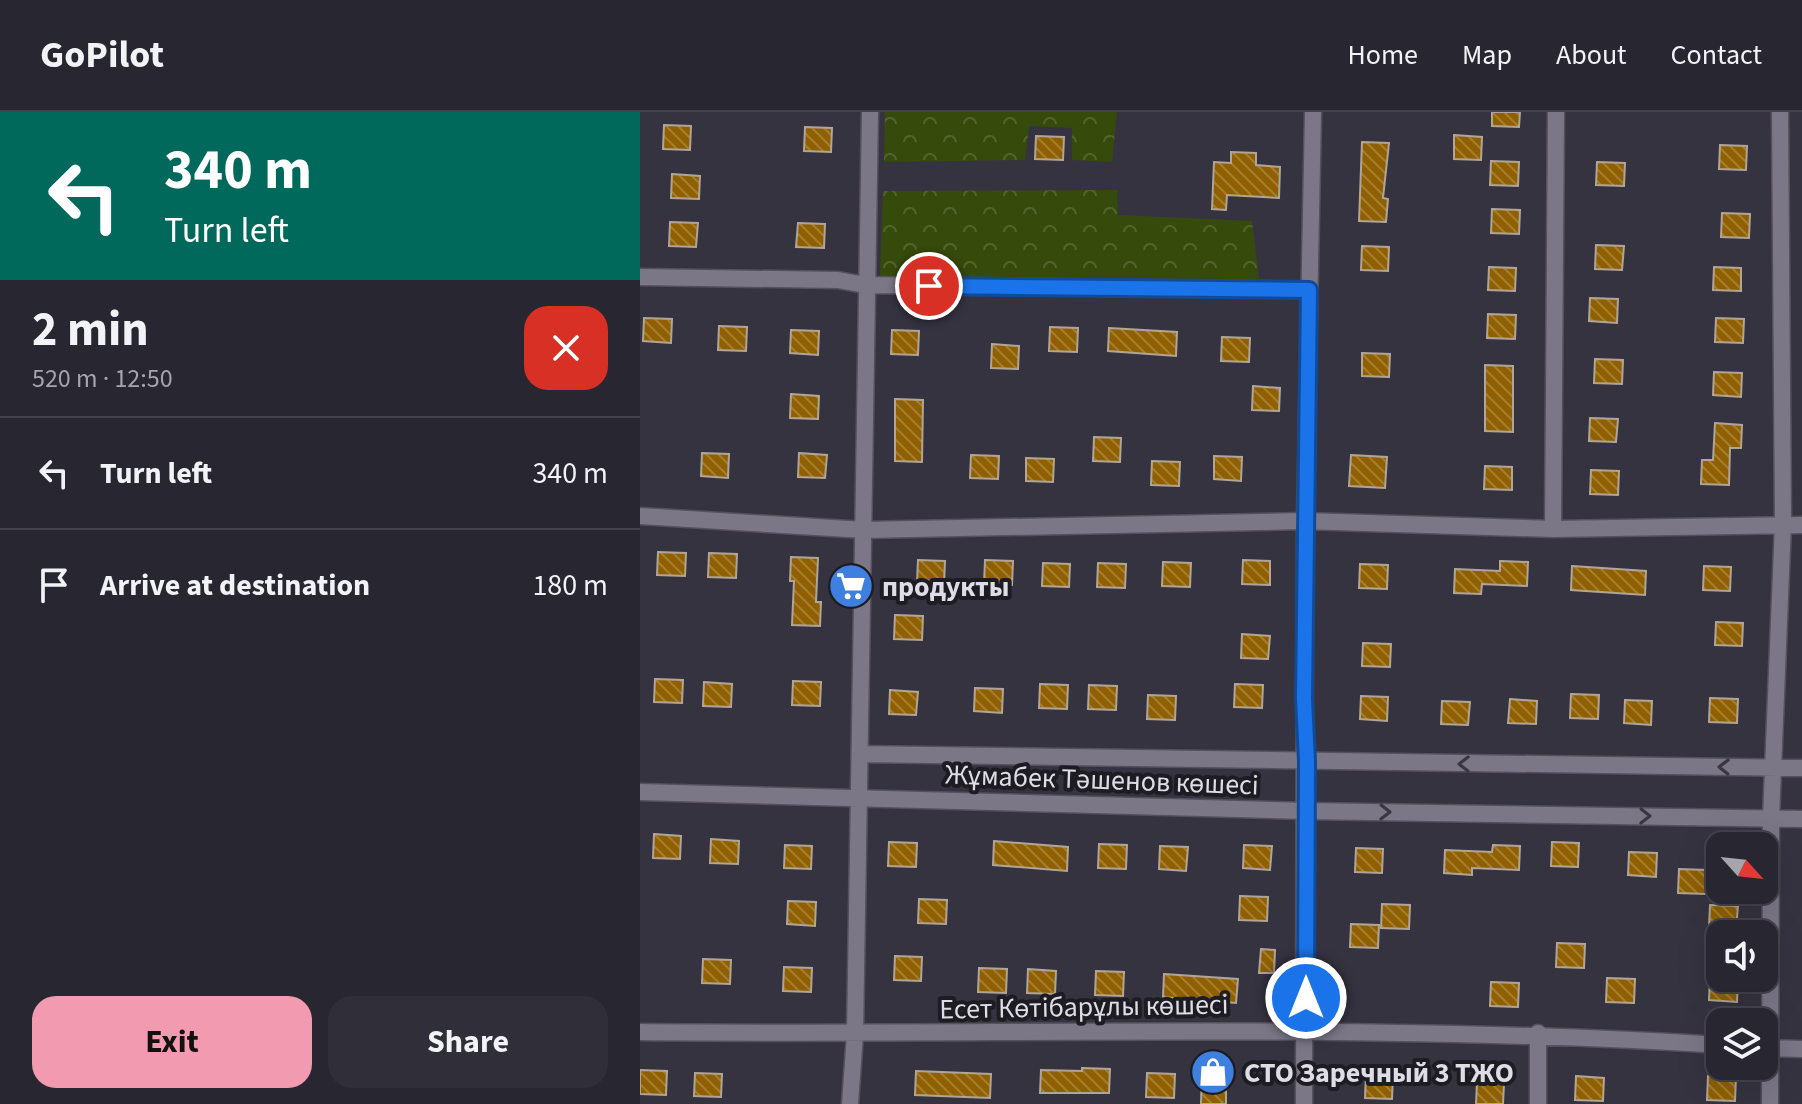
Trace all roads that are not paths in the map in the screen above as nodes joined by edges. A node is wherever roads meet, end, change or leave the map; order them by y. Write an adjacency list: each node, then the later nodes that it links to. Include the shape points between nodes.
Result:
1 (870, 112): 6 (street)
2 (1313, 112): 7 (street)
3 (1556, 112): 12 (street)
4 (1780, 112): 10 (street)
5 (640, 277): 6 (street, via 838,280)
6 (865, 285): 7 (street); 13 (street)
7 (1309, 290): 9 (street)
8 (640, 516): 13 (street)
9 (1305, 521): 12 (street); 13 (street); 15 (street)
10 (1783, 524): 11 (street); 12 (street); 16 (street)
11 (1802, 525)
12 (1553, 529)
13 (864, 530): 14 (street)
14 (860, 754): 15 (street, Жұмабек Тәшенов көшесі); 19 (street)
15 (1307, 761): 16 (street, Жұмабек Тәшенов көшесі, one-way to 15); 20 (street)
16 (1774, 768): 17 (street, Жұмабек Тәшенов көшесі); 21 (street)
17 (1802, 768)
18 (640, 792): 19 (street, Жұмабек Тәшенов көшесі)
19 (859, 797): 20 (street, Жұмабек Тәшенов көшесі); 27 (street)
20 (1307, 811): 21 (street, Жұмабек Тәшенов көшесі, one-way to 21); 24 (street)
21 (1771, 818): 22 (street, Жұмабек Тәшенов көшесі); 23 (street)
22 (1802, 819)
23 (1768, 1008)
24 (1305, 1029): 26 (street, Есет Көтібарұлы көшесі); 27 (street, Есет Көтібарұлы көшесі); 33 (street)
25 (640, 1032): 27 (street, Есет Көтібарұлы көшесі)
26 (1538, 1033): 28 (street, Есет Көтібарұлы көшесі); 34 (street)
27 (855, 1034): 32 (street)
28 (1706, 1044)
29 (1778, 1048): 30 (street)
30 (1802, 1049)
31 (1769, 1080): 35 (street)
32 (850, 1104)
33 (1304, 1104)
34 (1538, 1104)
35 (1770, 1104)

